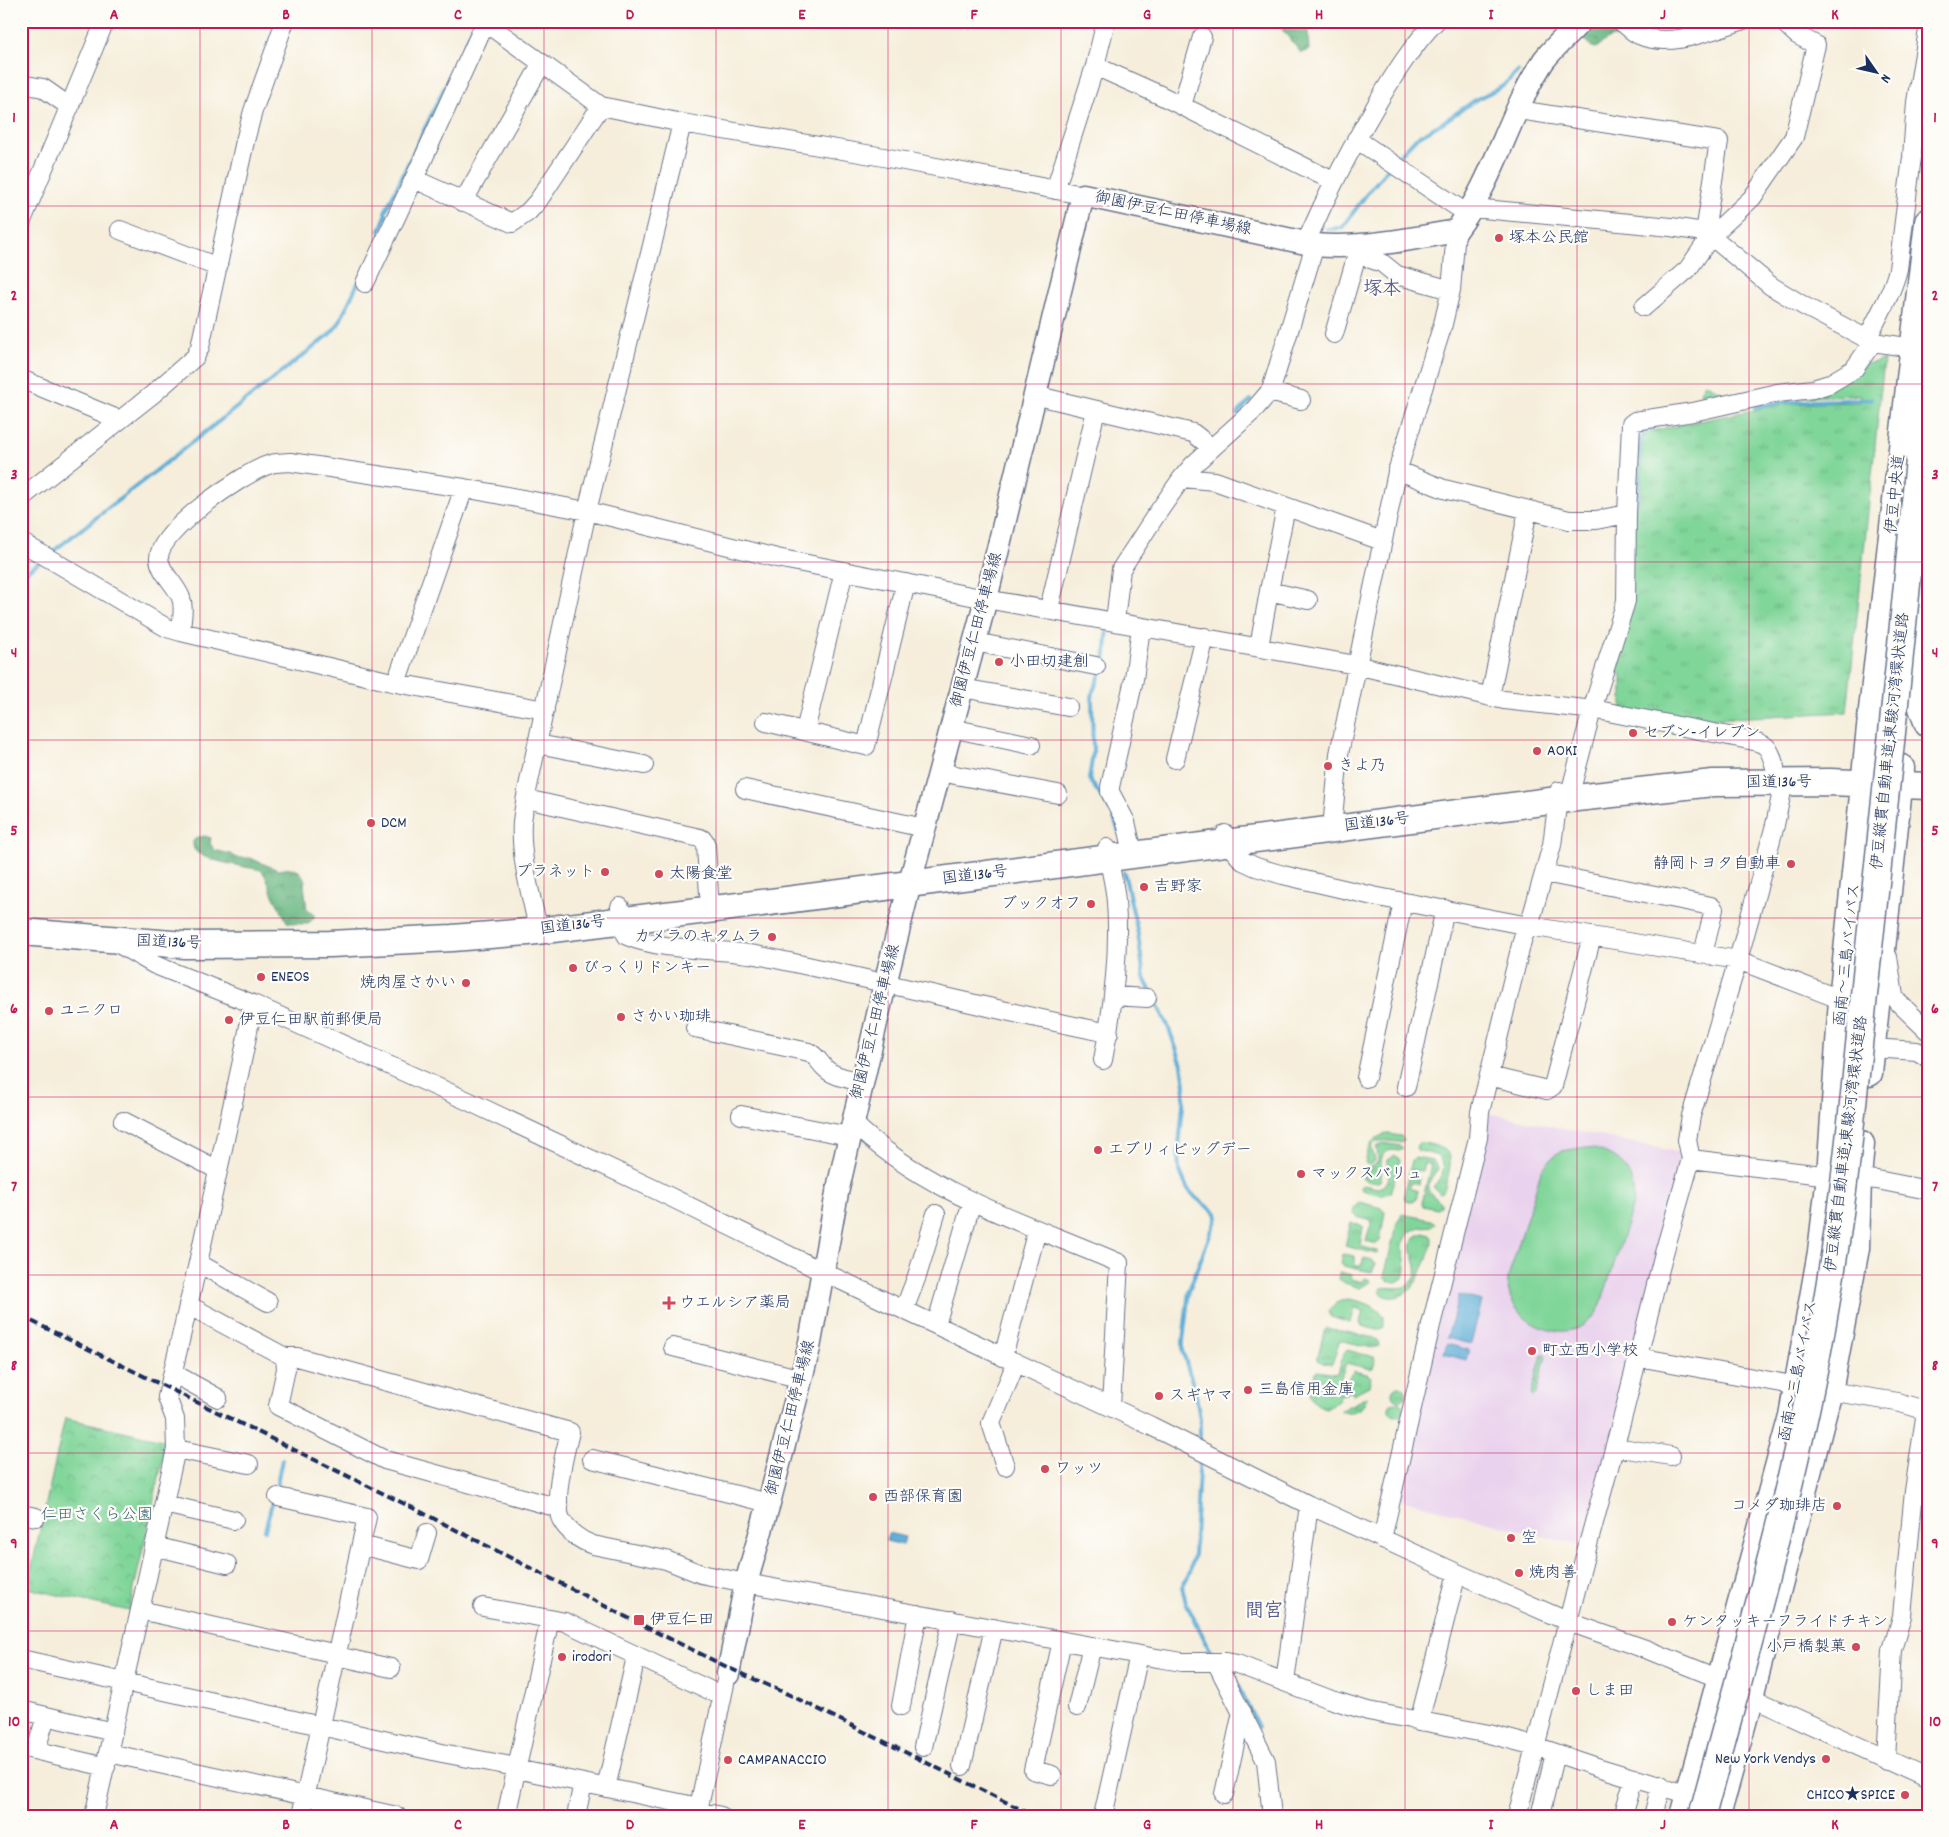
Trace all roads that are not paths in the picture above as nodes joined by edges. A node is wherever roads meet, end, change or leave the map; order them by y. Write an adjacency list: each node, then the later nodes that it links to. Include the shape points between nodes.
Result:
1 (105, 21): 17 (street)
2 (285, 21): 33 (street, via 253,111)
3 (1106, 21): 13 (street)
4 (1436, 21): 20 (street, via 1406,54)
5 (1620, 21): 6 (street, via 1641,36 1665,39 1682,38)
6 (1741, 21)
7 (1782, 21): 30 (street, via 1797,35 1816,45 1795,134 1752,198)
8 (484, 22): 12 (street); 21 (street)
9 (1574, 23): 18 (main road, via 1545,60)
10 (1928, 30): 39 (street, via 1916,102 1898,269)
11 (1202, 36): 16 (street)
12 (542, 63): 15 (street); 25 (street)
13 (1094, 66): 16 (street); 23 (street)
14 (23, 87): 17 (street, via 36,85)
15 (601, 106): 19 (street); 25 (street, via 528,212 512,223)
16 (1182, 106): 22 (street)
17 (70, 107): 28 (street)
18 (1518, 110): 26 (main road); 30 (street, via 1720,141)
19 (682, 123): 23 (street); 55 (street)
20 (1356, 139): 22 (street); 26 (street)
21 (414, 180): 25 (street); 34 (street)
22 (1333, 181): 31 (street)
23 (1055, 190): 24 (street)
24 (1083, 195): 31 (main road, 御園伊豆仁田停車場線); 42 (main road, 御園伊豆仁田停車場線)
25 (463, 202)
26 (1466, 218): 30 (street, via 1671,226); 32 (main road, 御園伊豆仁田停車場線, via 1415,238); 35 (street)
27 (1928, 222): 38 (highway, 伊豆中央道)
28 (21, 223)
29 (120, 230): 33 (street)
30 (1708, 234): 36 (street, via 1688,269); 39 (street, via 1771,286)
31 (1311, 244): 32 (main road, 御園伊豆仁田停車場線); 41 (street)
32 (1358, 249): 35 (street, via 1397,275); 37 (street)
33 (218, 267): 46 (street, via 200,347 195,356)
34 (365, 284)
35 (1451, 290): 49 (street)
36 (1644, 307)
37 (1334, 334)
38 (1920, 339): 39 (street); 48 (highway); 92 (highway, 伊豆中央道)
39 (1870, 340): 56 (street, via 1854,369 1830,384 1635,421 1631,424)
40 (21, 379): 46 (street)
41 (1269, 392): 43 (street); 47 (street)
42 (1034, 396): 44 (street); 64 (main road, 御園伊豆仁田停車場線)
43 (1301, 400)
44 (1096, 410): 47 (street, via 1192,433); 66 (street)
45 (1928, 416): 48 (highway)
46 (120, 420): 52 (street)
47 (1211, 448): 50 (street)
48 (1919, 459): 226 (highway, 伊豆縦貫自動車道;東駿河湾環状道路, bridge, via 1857,1067 1827,1303 1812,1384 1780,1519)
49 (1397, 470): 54 (street, via 1444,489); 58 (street)
50 (1182, 478): 53 (street, via 1215,481); 67 (street, via 1120,569)
51 (464, 488): 55 (street); 69 (street, via 290,462 268,465 252,472 211,499 176,529 160,552 163,570 183,603); 75 (street)
52 (21, 498)
53 (1286, 507): 58 (street); 63 (street)
54 (1528, 510): 56 (street, via 1569,520 1596,520); 77 (street)
55 (587, 511): 60 (street, via 777,558); 79 (street)
56 (1627, 514): 80 (street, via 1626,601)
57 (1927, 537): 93 (highway)
58 (1382, 541): 73 (street)
59 (21, 542): 69 (street, via 166,628)
60 (844, 571): 61 (street); 84 (street)
61 (906, 583): 64 (street); 84 (street, via 866,746)
62 (1928, 583): 82 (highway, via 1921,694)
63 (1269, 592): 65 (street); 72 (street)
64 (986, 599): 66 (street); 71 (main road, 御園伊豆仁田停車場線)
65 (1308, 600)
66 (1049, 609): 67 (street)
67 (1115, 622): 68 (street)
68 (1141, 626): 70 (street); 102 (street, via 1130,698 1110,787 1126,822)
69 (181, 632): 75 (street)
70 (1205, 637): 72 (street); 87 (street)
71 (975, 642): 74 (street); 76 (main road, 御園伊豆仁田停車場線)
72 (1259, 647): 73 (street)
73 (1356, 665): 77 (street); 99 (street, via 1339,754)
74 (1096, 666)
75 (396, 683): 79 (street)
76 (962, 688): 78 (street); 83 (main road, 御園伊豆仁田停車場線)
77 (1490, 697): 80 (street)
78 (1068, 707)
79 (545, 710): 85 (street)
80 (1592, 710): 91 (street, via 1764,743 1771,751); 96 (street)
81 (766, 722): 84 (street)
82 (1928, 724)
83 (951, 728): 86 (street); 90 (main road, 御園伊豆仁田停車場線)
84 (806, 731)
85 (538, 744): 88 (street); 98 (street)
86 (1032, 745)
87 (1175, 759)
88 (644, 765)
89 (1928, 769): 93 (highway, 国道136号)
90 (939, 772): 97 (street); 100 (main road, 御園伊豆仁田停車場線)
91 (1780, 774): 92 (highway, 国道136号); 96 (highway, 国道136号, via 1713,783); 117 (street, via 1777,816)
92 (1866, 775): 93 (highway, 国道136号); 121 (highway, 函南～三島バイパス)
93 (1901, 776): 94 (highway, 国道136号); 114 (highway, 函南～三島バイパス)
94 (1928, 786)
95 (745, 789): 100 (street)
96 (1563, 791): 99 (highway, 国道136号); 101 (highway, 国道136号); 103 (street)
97 (1058, 794)
98 (526, 799): 105 (street, via 704,840); 109 (street, via 522,840)
99 (1333, 818): 101 (highway, 国道136号)
100 (924, 828): 104 (main road, 御園伊豆仁田停車場線)
101 (1226, 837): 102 (highway, 国道136号); 106 (street, via 1242,861 1256,867)
102 (1115, 850): 104 (highway, 国道136号); 119 (street, via 1117,936)
103 (1544, 874): 111 (street); 116 (street, via 1711,906 1714,909)
104 (911, 877): 105 (highway, 国道136号); 108 (highway, 国道136号); 118 (main road, 御園伊豆仁田停車場線)
105 (709, 895): 108 (highway, 国道136号)
106 (1403, 902): 107 (street); 130 (street)
107 (1445, 909): 111 (street); 132 (street)
108 (620, 914): 109 (highway, 国道136号); 113 (highway, 国道136号, via 462,938 330,944 185,945); 118 (street, via 627,936 652,944 758,956)
109 (536, 919): 113 (highway, 国道136号, via 320,932)
110 (21, 922): 113 (highway, 国道136号)
111 (1529, 926): 115 (street); 129 (street, via 1523,938)
112 (21, 932): 113 (highway, 国道136号)
113 (104, 934): 122 (street, via 155,966)
114 (1884, 934): 124 (street, via 1894,996); 126 (highway, 函南～三島バイパス)
115 (1592, 936): 116 (street); 129 (street, via 1553,1086 1546,1090)
116 (1703, 954): 117 (street)
117 (1738, 960): 121 (street); 136 (street, via 1691,1116 1687,1140)
118 (885, 984): 125 (street); 131 (main road, 御園伊豆仁田停車場線)
119 (1114, 996): 120 (street); 125 (street)
120 (1147, 998)
121 (1842, 1000): 138 (highway, 函南～三島バイパス)
122 (253, 1004): 137 (street); 145 (street, via 654,1189)
123 (695, 1028): 131 (street, via 809,1052 831,1073)
124 (1928, 1031)
125 (1109, 1032): 128 (street)
126 (1872, 1048): 127 (street, via 1916,1051); 139 (highway, 函南～三島バイパス)
127 (1928, 1058)
128 (1104, 1060)
129 (1488, 1076): 174 (street, via 1478,1138)
130 (1366, 1078)
131 (861, 1082): 135 (main road, 御園伊豆仁田停車場線)
132 (1406, 1087)
133 (742, 1115): 135 (street)
134 (123, 1121): 137 (street)
135 (850, 1129): 141 (street, via 940,1186); 145 (main road, 御園伊豆仁田停車場線)
136 (1691, 1159): 138 (street); 152 (street)
137 (218, 1170): 144 (street)
138 (1830, 1176): 139 (street); 156 (highway, 函南～三島バイパス, via 1821,1252)
139 (1858, 1178): 140 (street); 157 (highway, 函南～三島バイパス, via 1856,1248)
140 (1928, 1190)
141 (972, 1201): 143 (street); 149 (street)
142 (936, 1214): 148 (street, via 918,1276)
143 (1037, 1230): 153 (street); 159 (street, via 1119,1264)
144 (198, 1263): 146 (street); 147 (street)
145 (823, 1272): 148 (street); 155 (main road, 御園伊豆仁田停車場線)
146 (268, 1302)
147 (188, 1305): 151 (street); 154 (street)
148 (904, 1310): 149 (street)
149 (936, 1325): 153 (street)
150 (672, 1347): 155 (street)
151 (285, 1357): 171 (street, via 286,1369 278,1406 386,1460); 171 (street, via 297,1357 570,1432 560,1472)
152 (1638, 1357): 156 (street); 161 (street)
153 (1010, 1360): 159 (street); 166 (street, via 991,1423)
154 (172, 1373): 158 (street); 162 (street, via 167,1397 175,1418)
155 (802, 1379): 168 (main road, 御園伊豆仁田停車場線)
156 (1798, 1386): 196 (highway, 函南～三島バイパス)
157 (1829, 1390): 160 (street, via 1897,1402); 200 (highway, 函南～三島バイパス)
158 (218, 1398)
159 (1110, 1407): 170 (street)
160 (1927, 1411): 214 (street, via 1914,1491 1902,1616 1892,1650)
161 (1615, 1446): 163 (street); 185 (street)
162 (176, 1449): 165 (street); 169 (street)
163 (1671, 1456)
164 (592, 1459): 168 (street)
165 (249, 1464)
166 (1005, 1466)
167 (278, 1497): 175 (street, via 367,1517)
168 (769, 1503): 179 (main road, 御園伊豆仁田停車場線)
169 (164, 1504): 172 (street); 176 (street)
170 (1309, 1505): 174 (street); 198 (street)
171 (559, 1508): 179 (street, via 561,1519 569,1530 584,1542 666,1560 701,1574)
172 (234, 1520)
173 (426, 1533): 175 (street, via 419,1560)
174 (1382, 1539): 178 (street)
175 (361, 1545): 189 (street)
176 (154, 1546): 177 (street); 181 (street)
177 (227, 1564)
178 (1457, 1573): 185 (street); 206 (street)
179 (746, 1583): 182 (street); 195 (main road, 御園伊豆仁田停車場線)
180 (483, 1607): 183 (street)
181 (140, 1610): 189 (street); 197 (street)
182 (918, 1614): 184 (street); 201 (street)
183 (550, 1619): 191 (street, via 565,1622); 216 (street)
184 (952, 1620): 186 (street); 210 (street)
185 (1568, 1622): 196 (street); 209 (street)
186 (994, 1628): 187 (street); 215 (street)
187 (1062, 1641): 188 (street); 217 (street, via 1033,1770)
188 (1092, 1646): 190 (street); 202 (street)
189 (337, 1655): 194 (street); 207 (street)
190 (1139, 1655): 193 (street, via 1182,1662); 233 (street)
191 (636, 1656): 199 (street); 222 (street)
192 (21, 1659): 197 (street)
193 (1216, 1662): 198 (street, via 1237,1664); 204 (street)
194 (391, 1668)
195 (728, 1674): 199 (street)
196 (1720, 1679): 200 (street); 226 (highway, 函南～三島バイパス)
197 (123, 1682): 207 (street); 208 (street)
198 (1285, 1682): 206 (street, via 1368,1711)
199 (722, 1696): 225 (street)
200 (1750, 1697): 214 (street); 226 (highway, 函南～三島バイパス)
201 (901, 1706)
202 (1077, 1707)
203 (21, 1710): 205 (street)
204 (1242, 1712): 223 (street); 234 (street, via 1266,1761)
205 (46, 1716): 208 (street); 211 (street)
206 (1418, 1722): 209 (street, via 1489,1734)
207 (322, 1725): 216 (street); 224 (street)
208 (113, 1732): 213 (street)
209 (1535, 1746): 212 (street); 235 (street)
210 (923, 1747)
211 (29, 1749): 213 (street)
212 (1554, 1753): 218 (street); 236 (street)
213 (107, 1760): 224 (street); 227 (street)
214 (1886, 1760): 219 (street)
215 (962, 1766)
216 (516, 1768): 220 (street); 230 (street)
217 (1052, 1775)
218 (1634, 1778): 221 (street); 237 (street)
219 (1928, 1778)
220 (583, 1783): 222 (street); 231 (street)
221 (1661, 1785): 226 (street); 238 (street)
222 (606, 1788): 225 (street)
223 (1224, 1794)
224 (306, 1795): 228 (street); 229 (street)
225 (698, 1811): 232 (street)
226 (1706, 1811)
227 (94, 1816)
228 (301, 1816)
229 (397, 1816)
230 (506, 1816)
231 (576, 1816)
232 (721, 1816)
233 (1103, 1816)
234 (1272, 1816)
235 (1517, 1816)
236 (1540, 1816)
237 (1623, 1816)
238 (1653, 1816)

